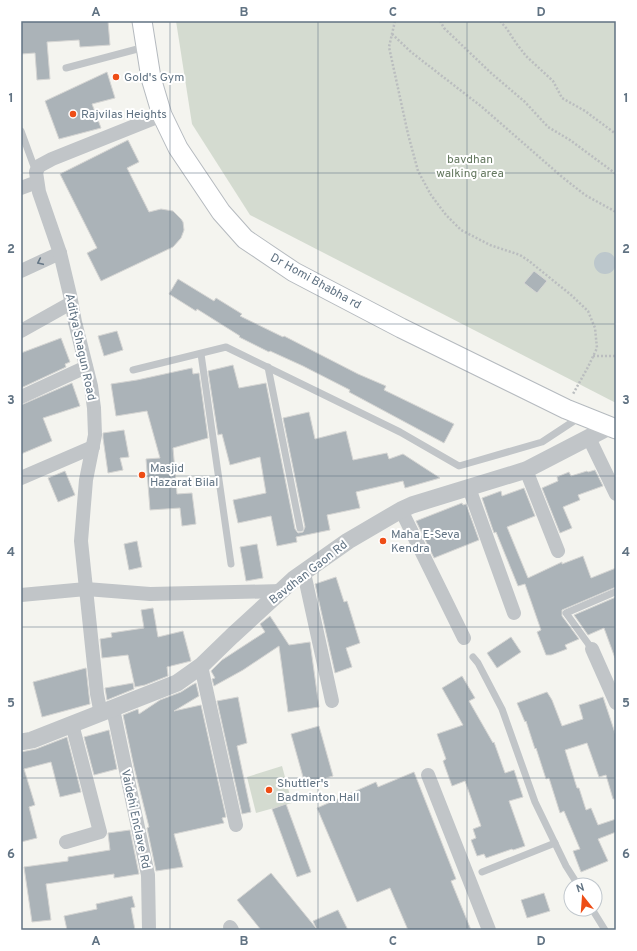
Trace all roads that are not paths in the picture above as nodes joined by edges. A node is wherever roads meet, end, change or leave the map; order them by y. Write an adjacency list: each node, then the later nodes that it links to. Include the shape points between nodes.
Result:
1 (142, 21): 2 (main road, Dr Homi Bhabha rd)
2 (145, 47): 3 (lane); 4 (main road, Dr Homi Bhabha rd)
3 (66, 68)
4 (162, 115): 6 (street, via 39,166); 17 (main road, Dr Homi Bhabha rd, via 178,148 200,183 220,212 245,239 294,272 462,359)
5 (21, 131): 6 (lane)
6 (36, 177): 7 (street); 8 (street, Aditya Shagun Road)
7 (21, 188)
8 (60, 253): 9 (street, one-way to 9); 10 (street, Aditya Shagun Road)
9 (21, 271)
10 (71, 303): 11 (street); 13 (street, Aditya Shagun Road)
11 (21, 331)
12 (201, 354): 14 (lane, via 226,347); 15 (lane); 28 (lane)
13 (86, 367): 16 (street); 20 (street, Aditya Shagun Road, via 94,408)
14 (268, 368): 17 (lane, via 400,432 459,466 542,442); 26 (lane)
15 (133, 370)
16 (21, 396)
17 (574, 412): 18 (main road, Dr Homi Bhabha rd)
18 (614, 428): 19 (street, Bavdhan Gaon Rd)
19 (589, 438): 21 (street, Bavdhan Gaon Rd); 24 (street)
20 (93, 447): 22 (street); 30 (street, Aditya Shagun Road, via 86,480 81,541)
21 (526, 470): 23 (street, Bavdhan Gaon Rd); 27 (street)
22 (21, 478)
23 (469, 488): 25 (street, Bavdhan Gaon Rd); 34 (street)
24 (616, 494)
25 (401, 510): 29 (street, Bavdhan Gaon Rd, via 348,540); 35 (street)
26 (300, 528)
27 (558, 551)
28 (231, 564)
29 (304, 573): 31 (street, Bavdhan Gaon Rd); 39 (street)
30 (86, 589): 31 (street, via 150,594); 33 (street); 41 (street, Aditya Shagun Road, via 97,694)
31 (282, 591): 38 (street, Bavdhan Gaon Rd)
32 (615, 592): 36 (lane, via 566,613)
33 (21, 595)
34 (514, 613)
35 (464, 638)
36 (592, 649): 40 (street)
37 (473, 657): 47 (lane, via 502,709 535,802)
38 (202, 666): 41 (street, Bavdhan Gaon Rd, via 177,683); 45 (street)
39 (332, 701)
40 (616, 704)
41 (107, 711): 42 (street, Bavdhan Gaon Rd); 51 (street, Vaidehi Enclave Rd, via 148,875)
42 (72, 724): 43 (street, Bavdhan Gaon Rd); 46 (street, via 100,832)
43 (21, 742)
44 (428, 775): 52 (street)
45 (236, 825)
46 (66, 842)
47 (555, 843): 48 (lane); 49 (lane)
48 (482, 872)
49 (574, 877)
50 (597, 917): 53 (lane)
51 (149, 930)
52 (490, 930)
53 (605, 930)

